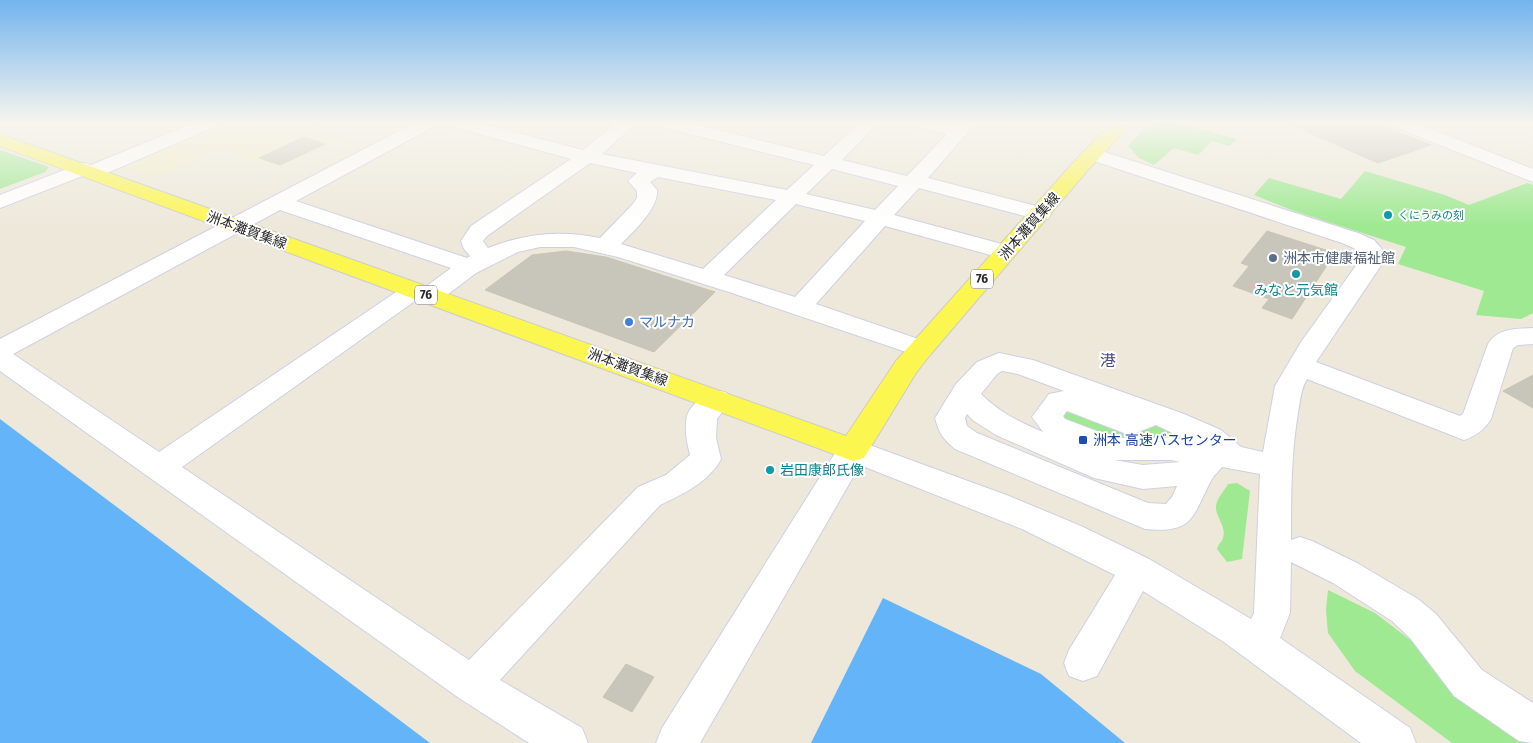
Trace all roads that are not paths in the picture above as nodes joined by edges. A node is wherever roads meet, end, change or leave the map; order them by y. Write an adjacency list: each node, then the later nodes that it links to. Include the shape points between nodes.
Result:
1 (50, 158): 13 (main road, 洲本灘賀集線 / 76)
2 (121, 158): 13 (street)
3 (361, 158): 19 (street)
4 (586, 158): 25 (street, via 479,230 472,241)
5 (590, 158): 14 (street)
6 (810, 158): 12 (street)
7 (833, 158): 12 (street)
8 (935, 158): 16 (street)
9 (1089, 158): 20 (main road, 洲本灘賀集線 / 76)
10 (1103, 158): 33 (street, via 1343,235 1371,250 1374,254 1372,261)
11 (1487, 158): 15 (street)
12 (828, 162): 16 (street); 17 (street)
13 (88, 171): 18 (street); 22 (main road, 洲本灘賀集線 / 76)
14 (653, 171): 17 (street); 23 (street, via 638,181 647,190 647,198 612,241)
15 (1533, 176)
16 (912, 182): 20 (street); 21 (street)
17 (792, 197): 21 (street); 26 (street)
18 (0, 202)
19 (277, 202): 22 (street); 25 (street)
20 (1040, 214): 24 (main road, 洲本灘賀集線 / 76)
21 (880, 218): 24 (street); 28 (street)
22 (235, 226): 27 (main road, 洲本灘賀集線 / 76); 31 (street)
23 (604, 246): 25 (street, via 540,240); 26 (street)
24 (1005, 252): 30 (main road, 洲本灘賀集線 / 76)
25 (478, 262): 27 (street)
26 (708, 277): 28 (street)
27 (422, 293): 35 (main road, 洲本灘賀集線 / 76); 39 (street)
28 (799, 308): 30 (street)
29 (1533, 336): 33 (street, via 1512,337 1501,344 1476,419 1464,429)
30 (920, 349): 37 (main road, 洲本灘賀集線 / 76)
31 (0, 350)
32 (0, 358): 39 (street)
33 (1299, 366): 40 (street, via 1289,386)
34 (966, 391): 36 (street, via 987,368 999,362 1023,366); 38 (street, via 968,398 984,414 1006,428 1105,470 1143,477 1188,474); 38 (street, via 950,418 953,431 966,441 1146,516 1177,514 1185,505 1194,481)
35 (717, 400): 37 (main road, 洲本灘賀集線 / 76); 45 (street, via 702,416 701,438 706,459 677,483 649,496)
36 (1154, 414): 38 (street, via 1210,438); 38 (street, via 1133,424 1124,423 1069,401 1059,401 1047,417 1056,426 1112,449 1171,449)
37 (853, 450): 42 (street, via 1062,532); 48 (street)
38 (1218, 455): 40 (street, via 1254,460)
39 (158, 468): 45 (street)
40 (1276, 468): 43 (street, via 1272,613)
41 (1300, 550): 46 (street, via 1346,573 1405,610 1423,626 1468,683)
42 (1137, 569): 43 (street); 44 (street)
43 (1259, 644): 49 (street)
44 (1083, 663)
45 (473, 684): 47 (street)
46 (1533, 727)
47 (567, 743)
48 (677, 743)
49 (1395, 743)

